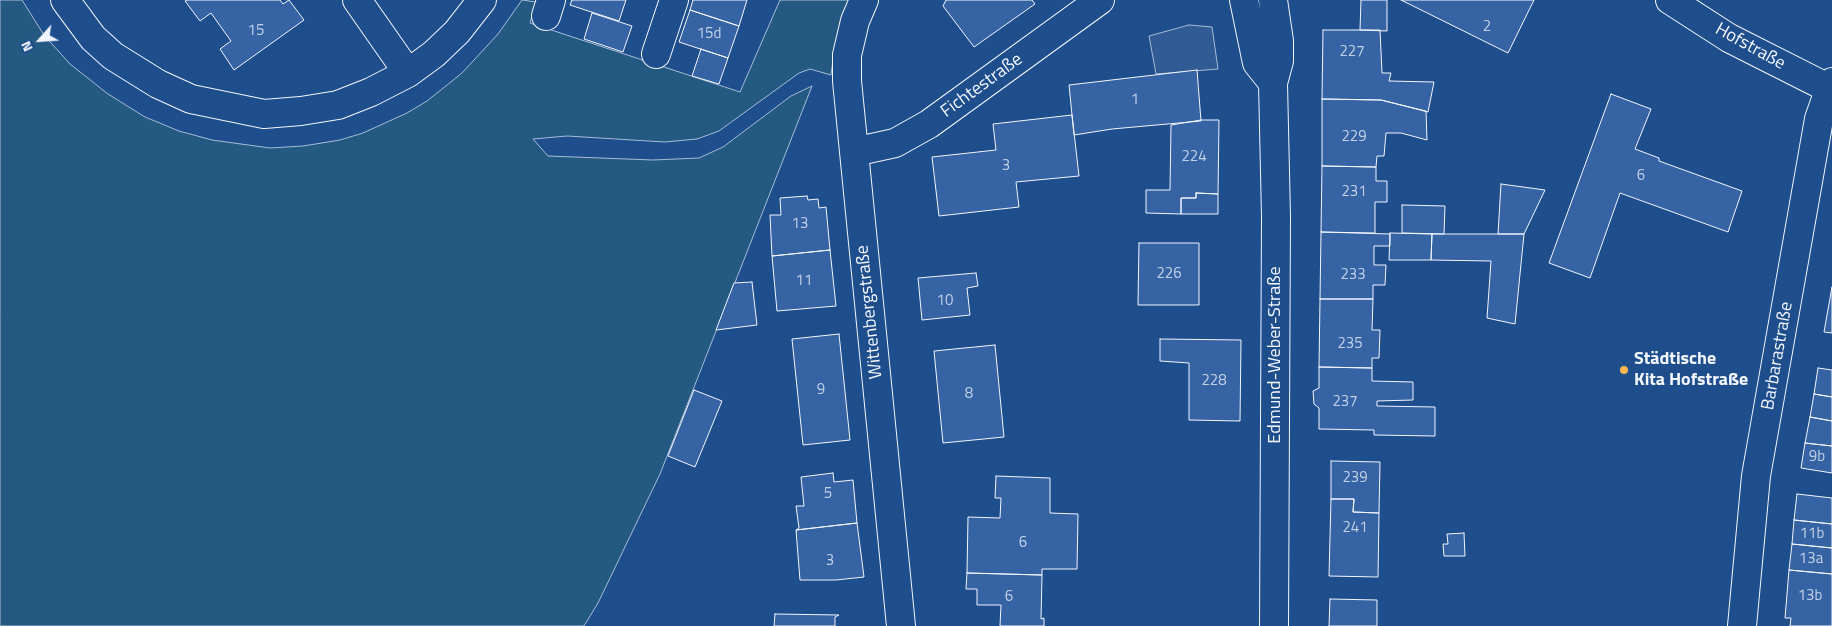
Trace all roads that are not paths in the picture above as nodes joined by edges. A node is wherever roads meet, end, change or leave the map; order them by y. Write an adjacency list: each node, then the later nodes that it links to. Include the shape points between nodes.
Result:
1 (66, 0): 11 (street, via 93,38 113,56 158,84 192,99 224,107 264,114 338,105)
2 (357, 0): 11 (street)
3 (482, 0): 11 (street, via 457,32)
4 (674, 0): 10 (street)
5 (864, 0): 14 (street, Wittenbergstraße, via 847,55)
6 (1100, 0): 14 (street, Fichtestraße, via 929,124 895,143)
7 (1244, 0): 12 (street, via 1257,63)
8 (1273, 0): 12 (street, Edmund-Weber-Straße, via 1279,61)
9 (1670, 0): 13 (street, Hofstraße, via 1729,38)
10 (656, 54)
11 (408, 72)
12 (1273, 83): 16 (street, Edmund-Weber-Straße, via 1276,217)
13 (1831, 87): 17 (street, Barbarastraße, via 1819,119 1756,476)
14 (854, 152): 15 (street, Wittenbergstraße)
15 (901, 626)
16 (1274, 626)
17 (1742, 626)

